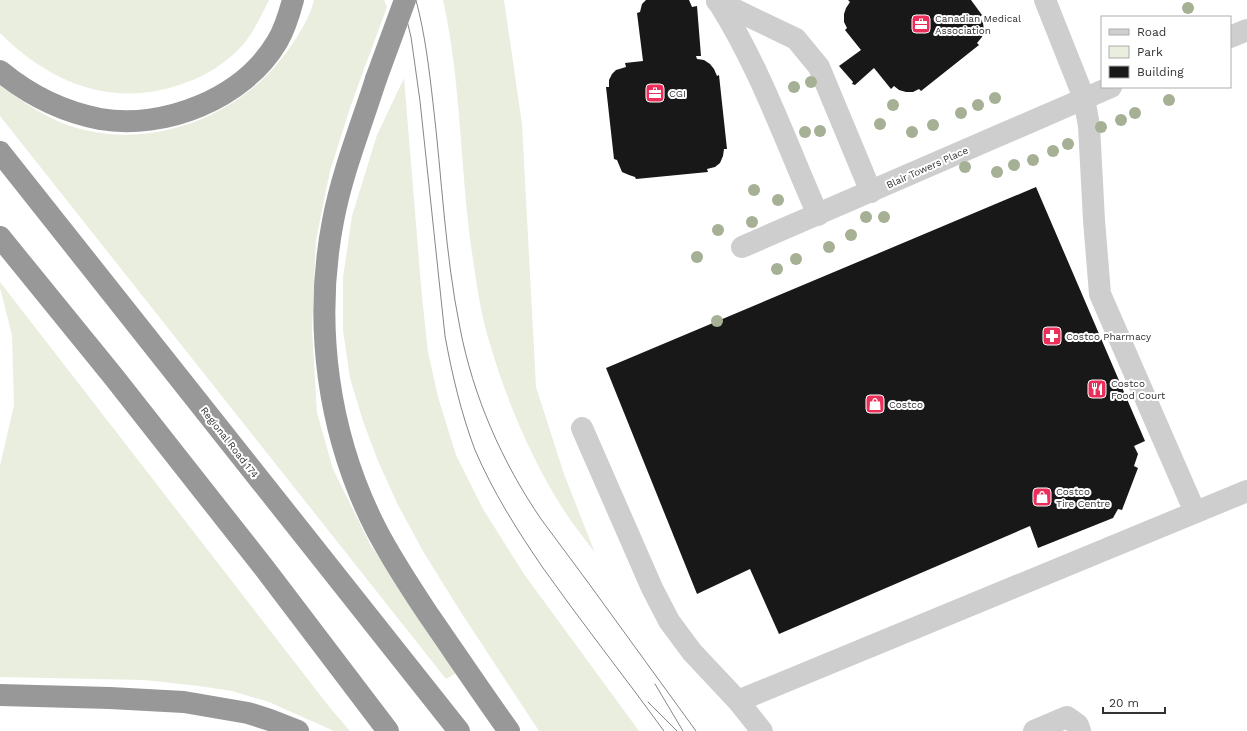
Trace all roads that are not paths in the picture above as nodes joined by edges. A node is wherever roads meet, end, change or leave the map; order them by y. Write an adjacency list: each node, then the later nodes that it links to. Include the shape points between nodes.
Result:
1 (293, 0): 5 (highway, via 277,43 251,73 216,98 174,116 126,121 101,119 54,104 11,81)
2 (405, 0): 22 (highway, bridge, via 376,79 343,181 333,222 328,249 325,299 328,374 349,466 376,530 409,585)
3 (717, 0): 9 (street, via 796,39 819,67); 10 (street, via 750,59)
4 (1045, 0): 7 (street)
5 (0, 72)
6 (1109, 88): 7 (street, Blair Towers Place)
7 (1084, 98): 9 (street, Blair Towers Place); 15 (street, via 1089,126 1100,294)
8 (0, 152): 21 (highway, Regional Road 174)
9 (871, 192): 10 (street, Blair Towers Place)
10 (818, 215): 12 (street, Blair Towers Place)
11 (0, 237): 20 (highway, via 260,562)
12 (742, 247)
13 (582, 428): 17 (street, via 669,621 692,652)
14 (1247, 491): 15 (street)
15 (1195, 512): 17 (street)
16 (0, 695): 19 (highway, via 184,702 248,713)
17 (738, 701): 23 (street)
18 (1074, 724): 24 (street)
19 (298, 731)
20 (388, 731)
21 (459, 731)
22 (509, 731)
23 (762, 731)
24 (1034, 731)

